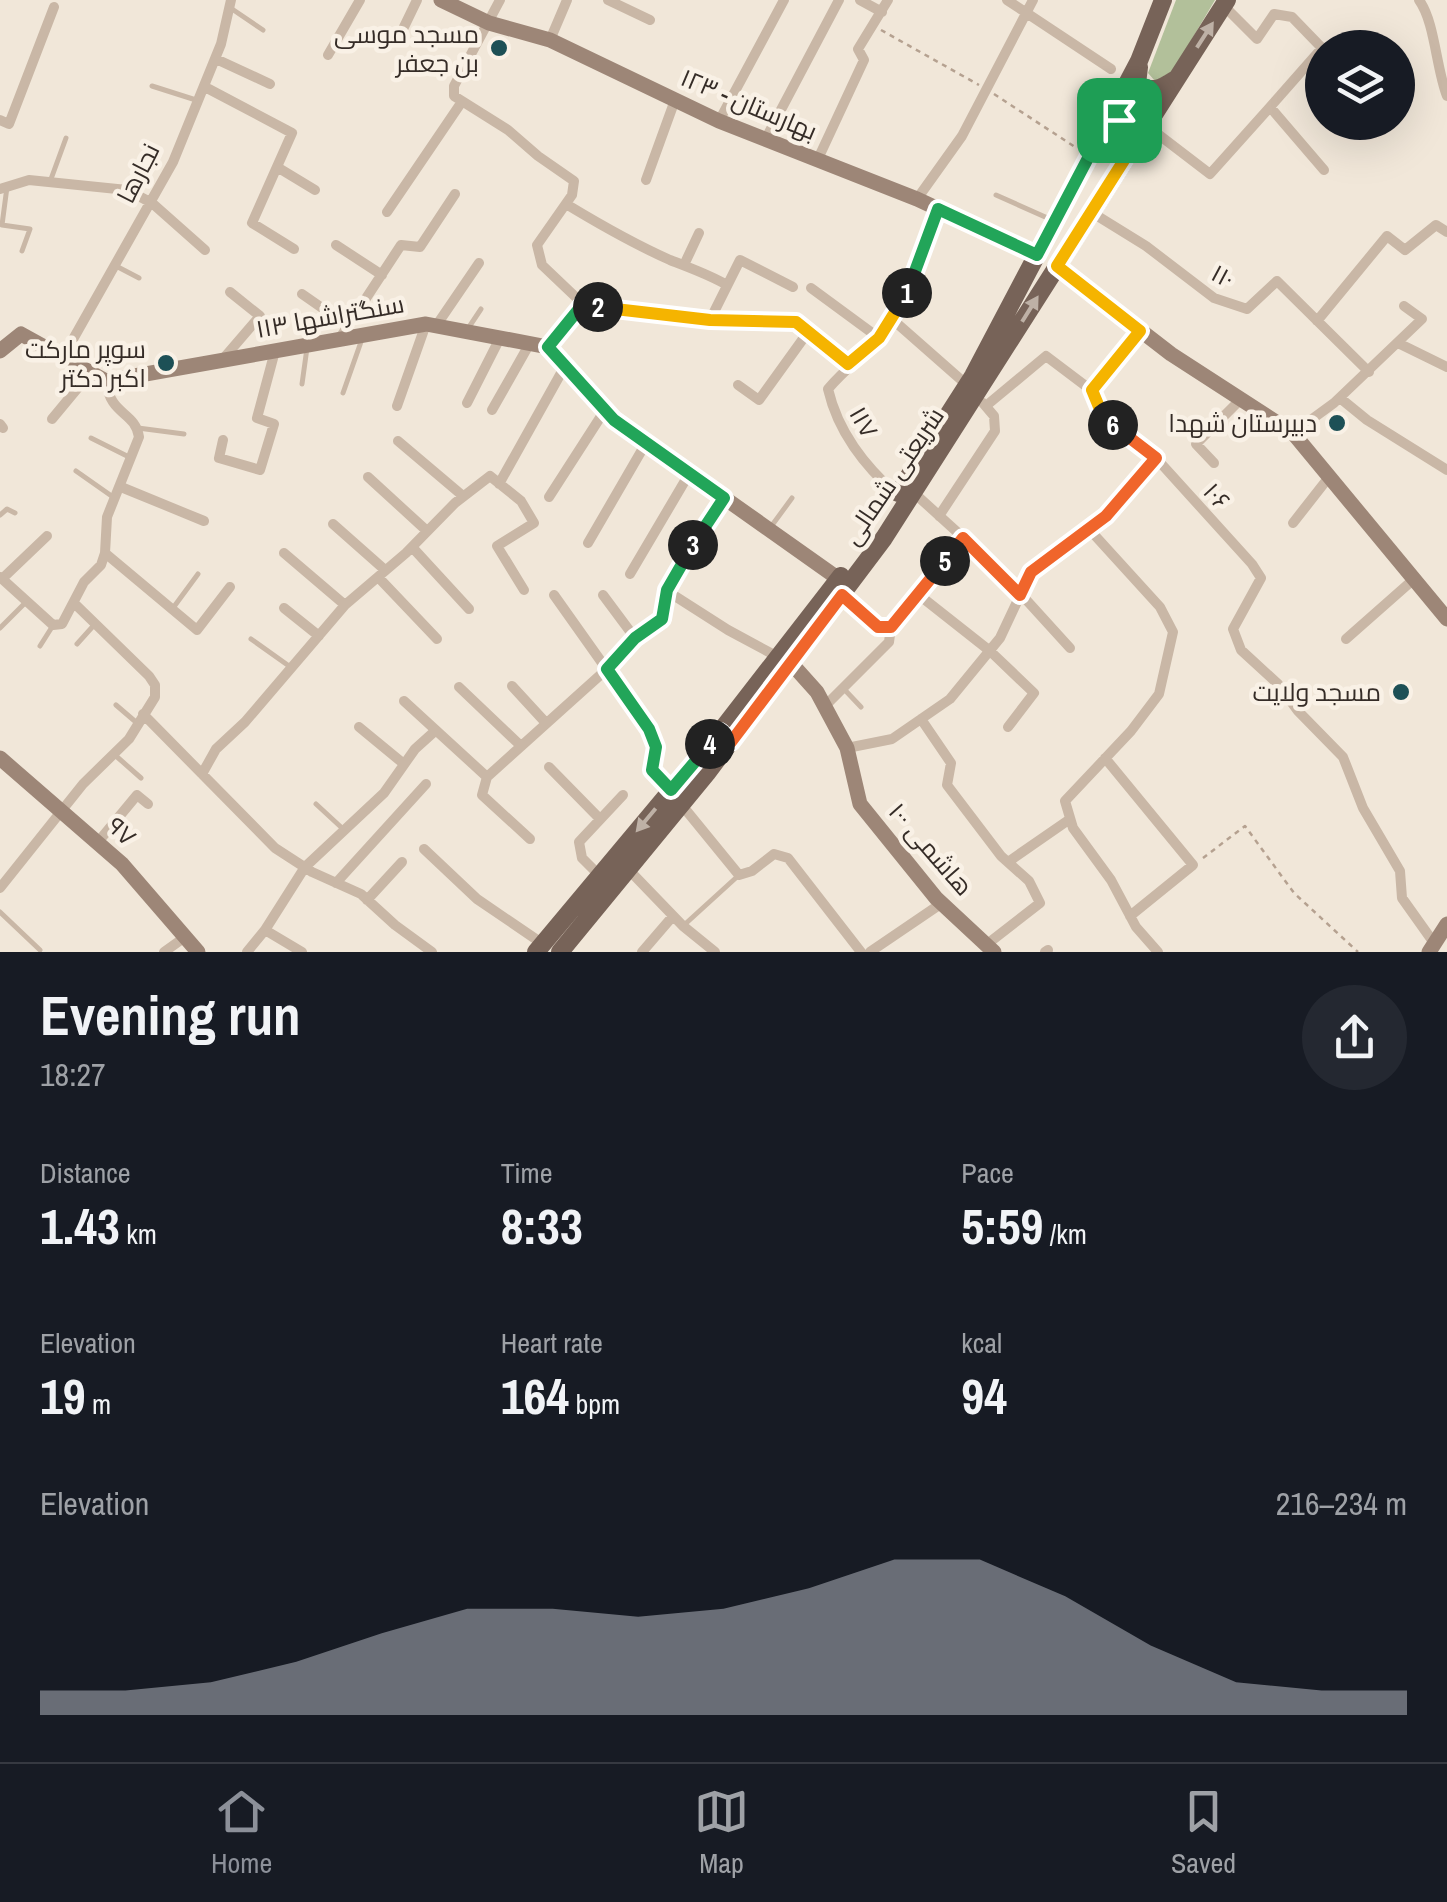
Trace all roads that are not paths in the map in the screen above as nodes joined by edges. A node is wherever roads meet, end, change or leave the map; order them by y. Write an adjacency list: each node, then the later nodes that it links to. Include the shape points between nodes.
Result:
1 (360, 0): 26 (street)
2 (417, 0): 22 (street)
3 (441, 0): 21 (street, بهارستان - ۱۲۳)
4 (500, 0): 21 (street)
5 (566, 0): 25 (street)
6 (608, 0): 20 (street)
7 (784, 0): 41 (street)
8 (838, 0): 45 (street)
9 (860, 0): 18 (street)
10 (888, 0): 18 (street)
11 (1007, 0): 19 (street)
12 (1033, 0): 19 (street)
13 (1163, 0): 28 (main road, شریعتی شمالی)
14 (1419, 0): 35 (street)
15 (229, 3): 23 (lane); 27 (street, نجارها)
16 (1225, 3): 24 (street, via 1257,39 1274,14 1292,18); 31 (main road, شریعتی شمالی, one-way to 16)
17 (54, 7): 40 (street, via 9,124)
18 (882, 12): 46 (street, via 858,49 864,60)
19 (1026, 13): 30 (street); 55 (street, via 962,136)
20 (650, 20)
21 (489, 24): 25 (street, بهارستان - ۱۲۳); 38 (street, via 454,86)
22 (403, 29)
23 (263, 30)
24 (1305, 31)
25 (550, 40): 36 (street, بهارستان - ۱۲۳)
26 (328, 56)
27 (216, 58): 32 (street); 34 (street, نجارها)
28 (1139, 61): 31 (main road, via 1138,84 1146,90); 42 (main road, شریعتی شمالی)
29 (1305, 67): 39 (street)
30 (1111, 70)
31 (1175, 79): 43 (main road, شریعتی شمالی)
32 (270, 84)
33 (152, 86): 37 (lane)
34 (205, 88): 37 (street, نجارها); 47 (street, via 292,133)
35 (1447, 96)
36 (675, 100): 41 (street, بهارستان - ۱۲۳); 49 (street)
37 (198, 101): 56 (street, نجارها)
38 (460, 102): 57 (street, via 574,181); 59 (street)
39 (1270, 106): 43 (street, via 1210,174); 48 (street)
40 (0, 120)
41 (719, 121): 45 (street, بهارستان - ۱۲۳)
42 (1107, 122): 43 (main road); 61 (main road, شریعتی شمالی)
43 (1143, 130): 60 (main road, شریعتی شمالی)
44 (66, 138): 50 (lane)
45 (765, 140): 46 (street, بهارستان - ۱۲۳)
46 (817, 161): 55 (street, بهارستان - ۱۲۳)
47 (277, 167): 52 (street); 65 (street, via 252,223)
48 (1324, 170)
49 (646, 180)
50 (50, 182): 51 (street); 56 (street, via 126,190)
51 (4, 188): 67 (lane, via 2,225 30,229)
52 (315, 190)
53 (455, 194): 73 (street, via 420,248 401,245)
54 (996, 195): 61 (lane)
55 (917, 200): 58 (street, بهارستان - ۱۲۳)
56 (152, 203): 66 (street); 71 (street, نجارها)
57 (566, 204): 70 (street); 80 (street, via 537,245 542,265)
58 (938, 209): 68 (street, بهارستان - ۱۲۳); 83 (street, ۱۱۷)
59 (387, 212)
60 (1091, 212): 72 (main road, شریعتی شمالی); 85 (street, ۱۱۰, via 1214,298 1247,309 1278,280)
61 (1055, 221): 68 (main road, شریعتی شمالی)
62 (699, 232): 70 (street)
63 (1447, 232): 85 (street, via 1436,225 1405,250 1387,236)
64 (336, 246): 73 (street)
65 (294, 249)
66 (205, 250)
67 (22, 251)
68 (1037, 255): 113 (main road, شریعتی شمالی)
69 (478, 264): 86 (street)
70 (684, 265): 75 (street)
71 (116, 266): 74 (lane); 101 (street, نجارها)
72 (1057, 266): 88 (street); 113 (main road, شریعتی شمالی, one-way to 72)
73 (382, 274): 87 (street)
74 (139, 278)
75 (727, 285): 76 (street, via 740,260); 84 (street)
76 (793, 287)
77 (811, 288): 93 (street)
78 (230, 292): 102 (street, via 260,316)
79 (302, 294): 87 (street)
80 (583, 304): 84 (street); 98 (street)
81 (1404, 306): 95 (street, via 1422,318)
82 (481, 309): 89 (lane)
83 (892, 319): 93 (street, ۱۱۷); 113 (street)
84 (710, 320): 90 (street, via 796,322)
85 (1317, 320): 107 (street, ۱۱۰)
86 (431, 325): 89 (street, سنگتراشها ۱۱۳); 91 (street, سنگتراشها ۱۱۳); 117 (street)
87 (348, 326): 94 (street)
88 (1140, 331): 111 (street); 115 (street)
89 (466, 332): 92 (street, سنگتراشها ۱۱۳)
90 (808, 332): 103 (street); 110 (street, via 759,400)
91 (362, 337): 94 (street, سنگتراشها ۱۱۳); 112 (lane)
92 (500, 338): 96 (street, سنگتراشها ۱۱۳); 116 (street)
93 (879, 338): 103 (street, ۱۱۷)
94 (338, 341): 97 (street, سنگتراشها ۱۱۳)
95 (1398, 342): 105 (street); 107 (street)
96 (530, 344): 98 (street, سنگتراشها ۱۱۳); 118 (street)
97 (308, 346): 100 (street, سنگتراشها ۱۱۳); 109 (lane)
98 (548, 347): 104 (street)
99 (0, 351): 101 (street, via 22,334)
100 (275, 351): 102 (street, سنگتراشها ۱۱۳); 125 (street, via 257,418 274,424 260,470 219,458)
101 (63, 357): 106 (street)
102 (223, 360): 108 (street, سنگتراشها ۱۱۳)
103 (848, 364): 138 (street, ۱۱۷, via 828,389 835,418 872,472)
104 (565, 366): 119 (street); 136 (street)
105 (1447, 367)
106 (91, 372): 108 (street); 120 (street)
107 (1369, 372): 114 (street)
108 (106, 380): 121 (street, via 111,403)
109 (302, 384)
110 (738, 385)
111 (1092, 390): 113 (street, ۱۰۶, via 1046,356); 129 (street, ۱۰۶, via 1104,419)
112 (343, 392)
113 (976, 396): 138 (main road, شریعتی شمالی); 146 (street, via 994,416 995,431)
114 (1340, 398): 122 (street); 131 (street)
115 (1241, 399): 122 (street); 130 (street, via 1196,444)
116 (467, 403)
117 (397, 406)
118 (492, 410)
119 (605, 410): 127 (street); 141 (street)
120 (52, 419)
121 (138, 428): 123 (lane); 128 (street)
122 (1293, 433): 135 (street)
123 (184, 434)
124 (91, 438): 128 (lane)
125 (223, 440)
126 (398, 441): 139 (street)
127 (646, 443): 133 (street); 155 (street)
128 (131, 458): 137 (street)
129 (1156, 458): 150 (street); 248 (street, ۱۰۶, via 1261,578 1233,629 1241,650 1343,757 1400,871 1402,898)
130 (1214, 463)
131 (1447, 470)
132 (76, 471): 140 (lane)
133 (690, 474): 142 (street); 161 (street)
134 (368, 477): 152 (street)
135 (1330, 477): 148 (street); 163 (street)
136 (500, 484): 139 (street, via 490,476); 166 (street, via 534,523 497,546)
137 (121, 486): 140 (street); 147 (street)
138 (905, 494): 146 (street); 165 (main road, شریعتی شمالی)
139 (463, 496): 152 (street)
140 (115, 498): 157 (street, via 104,528)
141 (549, 498)
142 (724, 498): 151 (street); 167 (street)
143 (792, 498): 151 (lane)
144 (14, 512): 145 (lane, via 8,508)
145 (0, 515)
146 (939, 516): 154 (street)
147 (204, 521)
148 (1293, 523)
149 (333, 524): 160 (street)
150 (1089, 529): 171 (street, via 1031,572); 211 (street, via 1160,608 1173,632 1159,694)
151 (768, 530): 165 (street)
152 (427, 532): 156 (street)
153 (47, 536): 162 (street)
154 (963, 538): 170 (street); 171 (street)
155 (588, 543)
156 (412, 547): 160 (street); 177 (street)
157 (105, 553): 173 (street); 176 (street)
158 (284, 553): 174 (street)
159 (198, 574): 176 (lane)
160 (382, 574): 174 (street); 186 (street)
161 (630, 574)
162 (1, 578): 172 (street)
163 (1414, 579): 178 (street); 187 (street)
164 (230, 587): 176 (street, via 197,630)
165 (840, 587): 181 (street, via 878,627); 192 (main road, شریعتی شمالی)
166 (524, 590)
167 (667, 590): 185 (street, via 662,619); 192 (street)
168 (554, 595): 194 (street)
169 (603, 595): 185 (street)
170 (919, 595): 181 (street); 191 (street)
171 (1020, 595): 190 (street); 191 (street)
172 (27, 602): 179 (street); 182 (lane)
173 (75, 604): 179 (street); 180 (street)
174 (345, 605): 183 (street)
175 (284, 608): 183 (street)
176 (172, 609)
177 (469, 609)
178 (1447, 619)
179 (58, 624): 189 (lane)
180 (95, 624): 188 (lane); 202 (street, via 156,685 156,697)
181 (891, 627): 197 (street, via 888,642)
182 (0, 628)
183 (319, 636): 193 (street)
184 (251, 638): 193 (lane)
185 (635, 638): 194 (street)
186 (438, 639)
187 (1346, 639)
188 (77, 644)
189 (40, 646)
190 (1070, 648)
191 (990, 652): 203 (street, via 950,700); 205 (street, via 1034,693)
192 (784, 660): 200 (street, هاشمی ۱۰۰); 220 (main road, شریعتی شمالی)
193 (292, 668): 215 (street, via 216,749)
194 (607, 669): 204 (street); 220 (street, via 649,729 656,747 652,770)
195 (512, 686): 204 (street)
196 (459, 687): 208 (street)
197 (843, 688): 200 (street); 201 (lane)
198 (404, 701): 207 (street)
199 (116, 705): 202 (lane)
200 (825, 706): 209 (street, هاشمی ۱۰۰)
201 (861, 707)
202 (140, 719): 210 (street); 215 (street)
203 (921, 719): 209 (street, via 892,739); 231 (street, via 951,763 947,786)
204 (546, 724): 208 (street)
205 (1008, 727)
206 (360, 728): 212 (street)
207 (435, 731): 212 (street); 216 (street)
208 (520, 746): 216 (street)
209 (846, 748): 239 (street, هاشمی ۱۰۰, via 860,804)
210 (113, 754): 217 (lane); 223 (street)
211 (1104, 758): 225 (street, via 1065,801); 242 (street, via 1194,865)
212 (404, 764): 226 (street)
213 (549, 766): 224 (street)
214 (4, 769): 223 (street, ۹۷)
215 (202, 774): 232 (street, via 276,848)
216 (487, 776): 227 (street, via 482,795)
217 (141, 778)
218 (426, 784): 236 (street)
219 (623, 795): 224 (street)
220 (676, 797): 233 (main road, شریعتی شمالی); 234 (street); 235 (main road, شریعتی شمالی, one-way to 235)
221 (148, 804): 228 (street, via 137,794)
222 (316, 804): 226 (lane)
223 (63, 810): 228 (street, ۹۷); 237 (street)
224 (600, 819): 235 (street, via 578,842 582,858)
225 (1070, 819): 231 (street); 242 (street)
226 (344, 830): 232 (street)
227 (530, 839)
228 (98, 842): 246 (street, ۹۷)
229 (424, 849): 249 (street, via 477,900)
230 (402, 862): 238 (street)
231 (1008, 862): 247 (street, via 1040,903)
232 (308, 869): 236 (street); 245 (street)
233 (628, 869): 241 (street); 249 (main road, شریعتی شمالی)
234 (738, 875): 244 (lane); 258 (street, via 774,854 788,858)
235 (600, 876): 249 (main road, شریعتی شمالی)
236 (336, 882): 238 (street)
237 (0, 888)
238 (368, 900): 255 (street)
239 (942, 904): 247 (street, هاشمی ۱۰۰); 259 (street)
240 (0, 912): 250 (lane)
241 (673, 916): 244 (street); 256 (street)
242 (1130, 916): 260 (street)
243 (1447, 924): 248 (street)
244 (683, 926): 257 (street)
245 (265, 930): 253 (street); 254 (street)
246 (185, 938): 251 (street); 252 (street, ۹۷)
247 (990, 948)
248 (1431, 948)
249 (546, 949)
250 (40, 950)
251 (164, 952)
252 (198, 952)
253 (246, 952)
254 (302, 952)
255 (432, 952)
256 (642, 952)
257 (715, 952)
258 (861, 952)
259 (870, 952)
260 (1158, 952)

